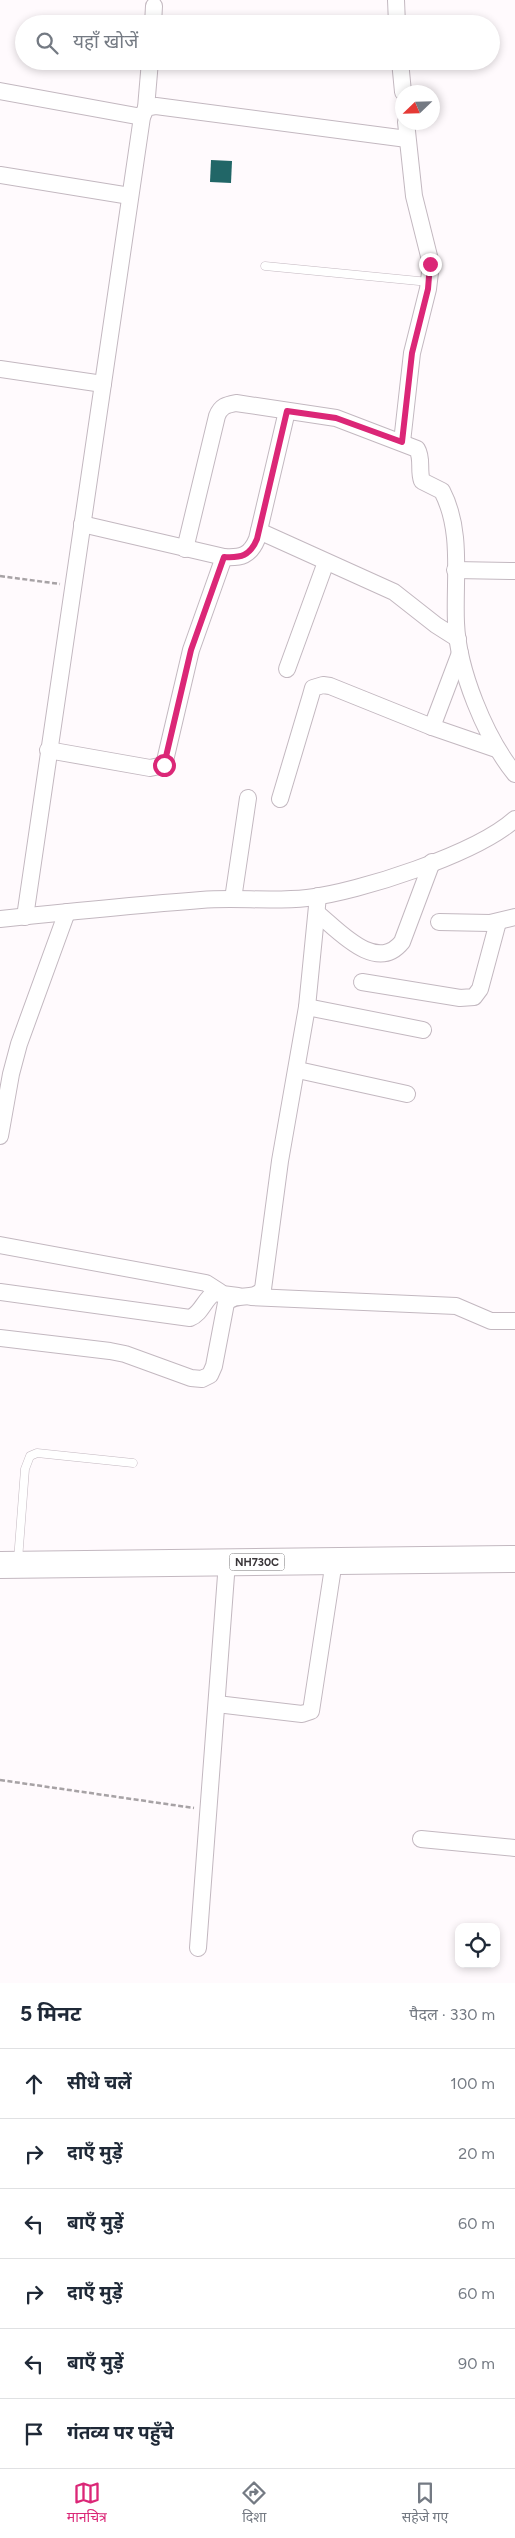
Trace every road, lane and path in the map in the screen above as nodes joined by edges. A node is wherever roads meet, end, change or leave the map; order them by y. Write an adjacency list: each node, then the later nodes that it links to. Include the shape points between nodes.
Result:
1 (396, 0): 4 (street)
2 (154, 6): 3 (street)
3 (154, 15)
4 (397, 15)
5 (149, 70): 9 (street)
6 (401, 70): 7 (street)
7 (402, 85)
8 (0, 91): 9 (street)
9 (144, 112): 10 (street, via 156,106); 12 (street)
10 (406, 131): 14 (street, via 414,196 430,264)
11 (0, 176): 12 (street)
12 (130, 196): 16 (street)
13 (264, 266): 14 (lane)
14 (430, 282): 18 (street, via 412,353)
15 (0, 369): 16 (street)
16 (103, 384): 19 (street)
17 (287, 411): 18 (street, via 336,418); 20 (street); 21 (street, via 236,403 220,408)
18 (402, 442): 24 (street, via 418,449 422,481 442,491 448,503 454,528)
19 (82, 524): 21 (street); 27 (street)
20 (259, 531): 22 (street, via 253,549 247,555); 23 (street)
21 (185, 549): 22 (street)
22 (224, 557): 32 (street, via 191,650 164,765 150,768)
23 (326, 562): 28 (street, via 403,598); 29 (street)
24 (456, 570): 25 (street); 28 (street)
25 (515, 570)
26 (0, 576): 27 (path)
27 (72, 585): 32 (street)
28 (459, 646): 30 (street); 31 (street)
29 (287, 669)
30 (432, 727): 31 (street); 35 (street, via 330,686 313,688)
31 (496, 749): 33 (street)
32 (48, 750): 42 (street)
33 (515, 774)
34 (248, 798): 39 (street)
35 (280, 799)
36 (515, 820): 37 (street, via 489,837)
37 (432, 862): 38 (street, via 363,887); 41 (street, via 402,942 387,953 363,950)
38 (318, 896): 39 (street); 41 (street)
39 (233, 898): 40 (street)
40 (67, 912): 42 (street); 52 (street, via 19,1044)
41 (317, 913): 48 (street)
42 (25, 916): 44 (street)
43 (515, 917): 46 (street)
44 (0, 919)
45 (439, 922): 46 (street)
46 (498, 922): 47 (street, via 480,989 474,997 460,998)
47 (362, 982)
48 (307, 1007): 49 (street); 50 (street)
49 (423, 1030)
50 (298, 1070): 51 (street); 56 (street, via 280,1161 263,1289 259,1294)
51 (407, 1094)
52 (0, 1136)
53 (0, 1245): 55 (street, via 200,1282 214,1286)
54 (0, 1292): 55 (street, via 190,1318 209,1296)
55 (220, 1292): 56 (street)
56 (244, 1297): 57 (street, via 456,1306 491,1320); 58 (street, via 226,1303 214,1366 210,1375 202,1379 126,1354)
57 (515, 1321)
58 (0, 1338)
59 (133, 1463): 63 (lane, via 37,1453 30,1456)
60 (515, 1559): 61 (highway, NH730C)
61 (334, 1561): 62 (highway, NH730C); 64 (street, via 310,1711 302,1714)
62 (227, 1562): 63 (highway, NH730C); 64 (street)
63 (9, 1565)
64 (217, 1704): 66 (street)
65 (0, 1780): 66 (path)
66 (209, 1810): 69 (street)
67 (421, 1839): 68 (street)
68 (515, 1848)
69 (198, 1948)

